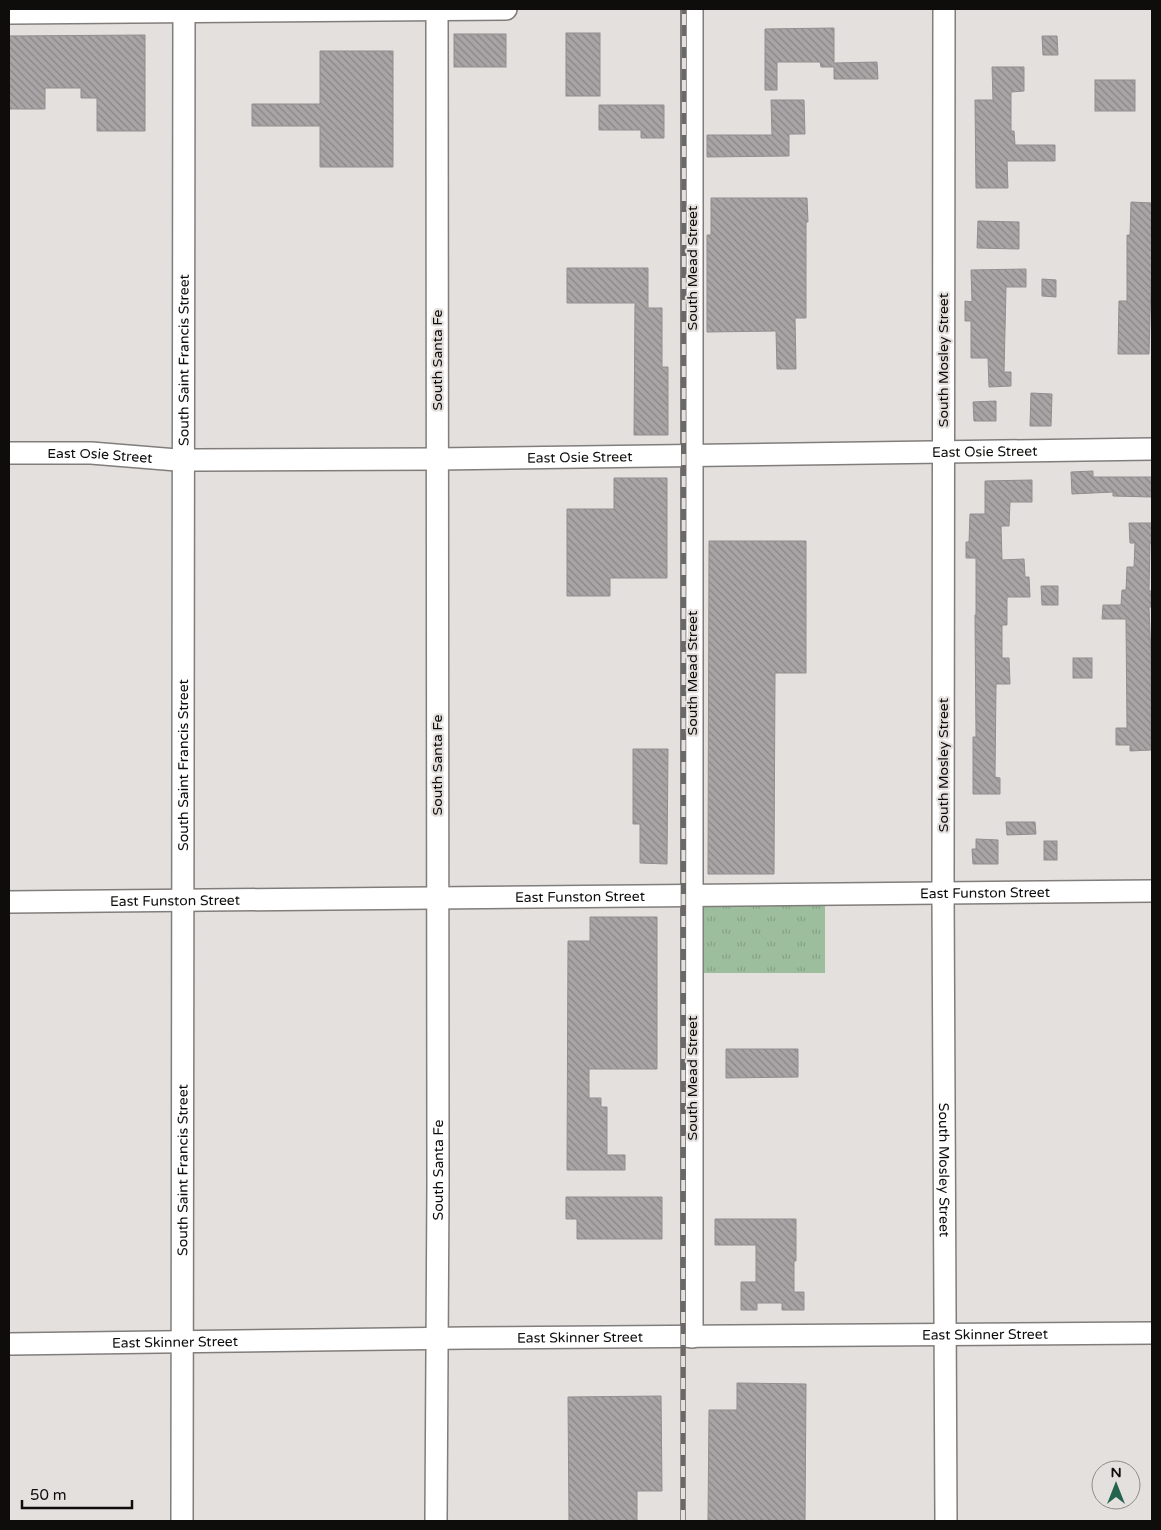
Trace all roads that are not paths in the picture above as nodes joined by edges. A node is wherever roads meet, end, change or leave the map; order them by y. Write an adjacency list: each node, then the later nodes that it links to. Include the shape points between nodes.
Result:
1 (437, 9): 2 (street); 5 (street); 11 (street, South Santa Fe)
2 (506, 9)
3 (692, 9): 10 (street, South Mead Street)
4 (944, 9): 8 (street, South Mosley Street)
5 (184, 10): 6 (street); 12 (street, South Saint Francis Street)
6 (9, 13)
7 (1152, 449): 8 (street, East Osie Street)
8 (942, 451): 10 (street, East Osie Street); 14 (street, South Mosley Street)
9 (9, 453): 12 (street, East Osie Street, via 90,453)
10 (692, 455): 11 (street, East Osie Street); 15 (street, South Mead Street)
11 (437, 458): 12 (street, East Osie Street); 16 (street, South Santa Fe)
12 (184, 460): 17 (street, South Saint Francis Street)
13 (1152, 891): 14 (street, East Funston Street)
14 (943, 893): 15 (street, East Funston Street); 20 (street, South Mosley Street)
15 (691, 895): 16 (street, East Funston Street); 21 (street, South Mead Street)
16 (437, 898): 17 (street, East Funston Street); 22 (street, South Santa Fe)
17 (183, 901): 18 (street, East Funston Street); 23 (street, South Saint Francis Street)
18 (9, 902)
19 (1152, 1333): 20 (street, East Skinner Street)
20 (945, 1335): 21 (street, East Skinner Street); 27 (street, South Mosley Street)
21 (692, 1337): 22 (street, East Skinner Street)
22 (437, 1340): 23 (street, East Skinner Street); 26 (street, South Santa Fe)
23 (182, 1343): 24 (street, East Skinner Street); 25 (street, South Saint Francis Street)
24 (9, 1344)
25 (182, 1521)
26 (436, 1521)
27 (946, 1521)

